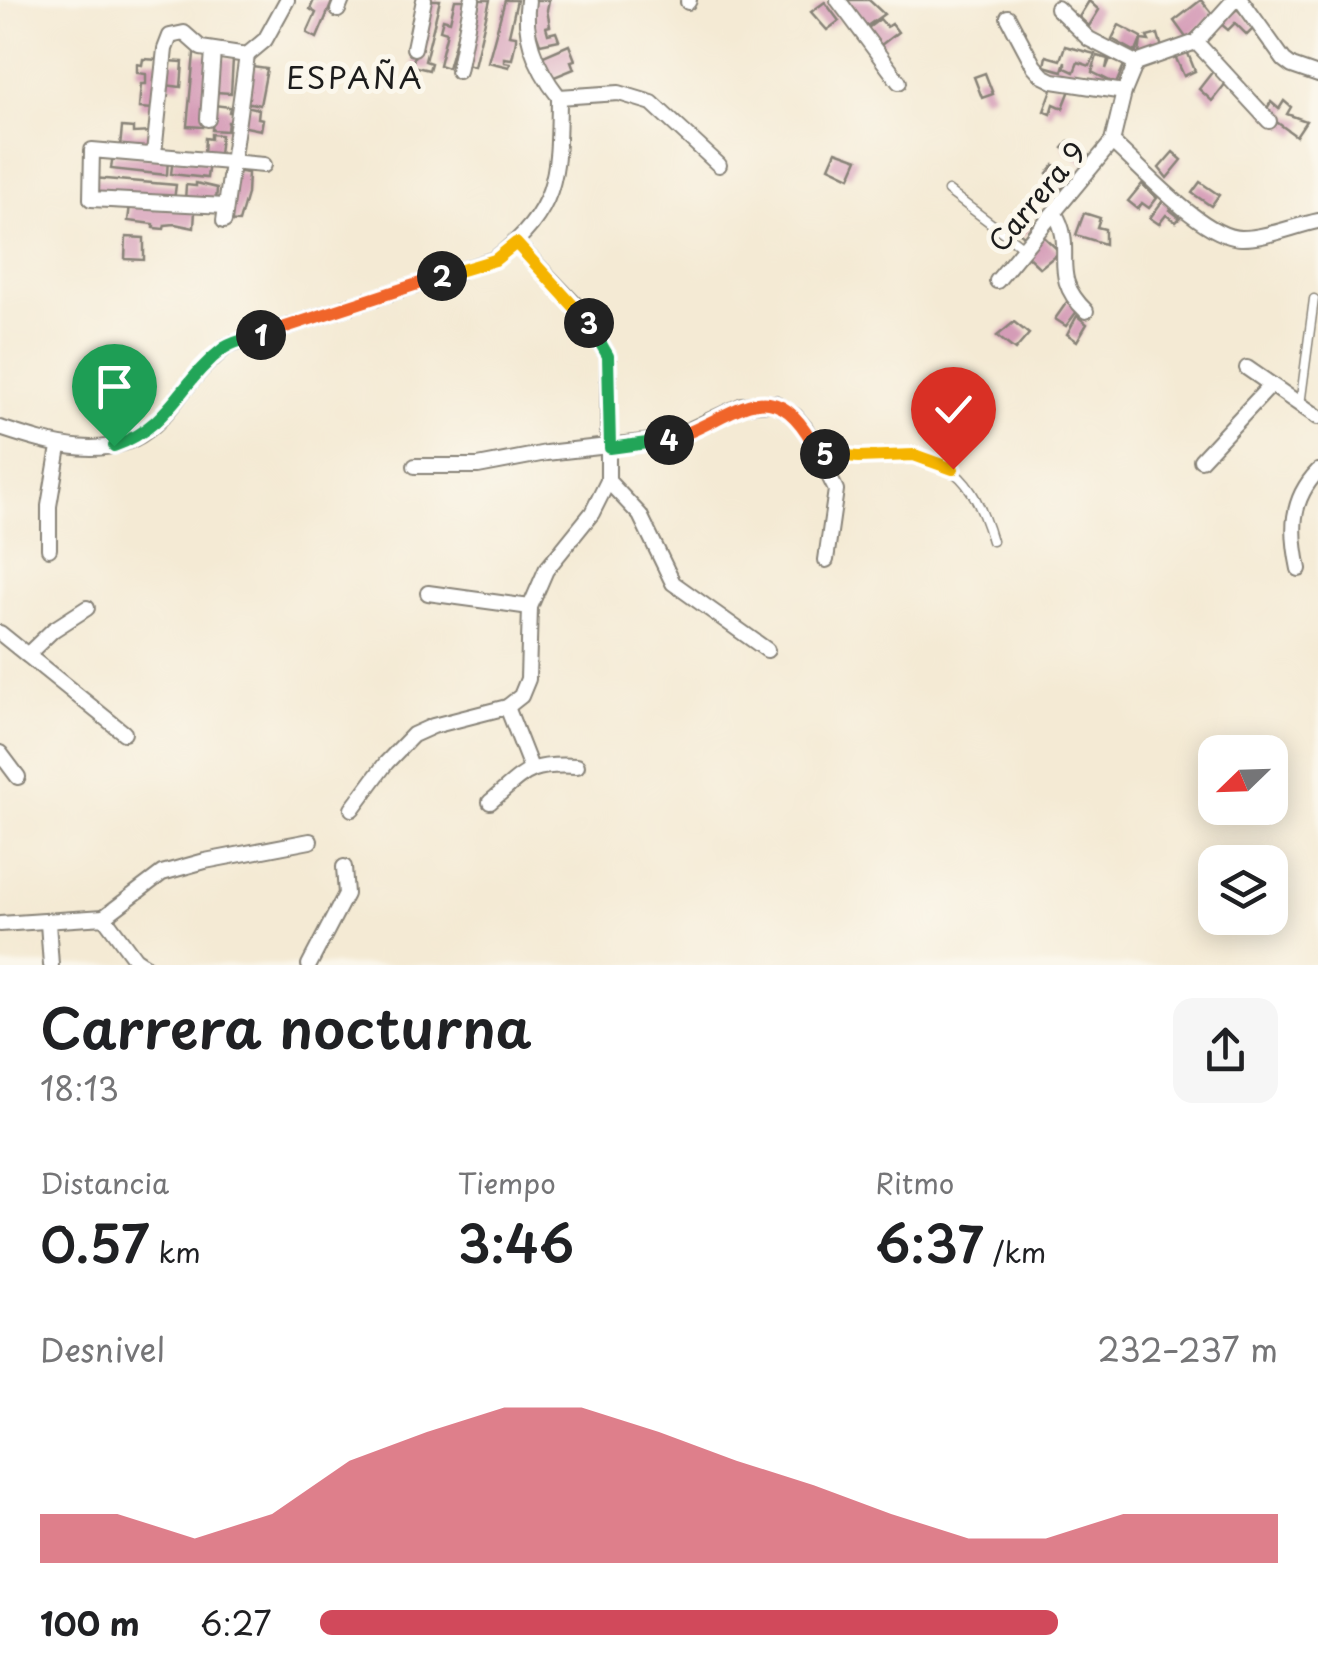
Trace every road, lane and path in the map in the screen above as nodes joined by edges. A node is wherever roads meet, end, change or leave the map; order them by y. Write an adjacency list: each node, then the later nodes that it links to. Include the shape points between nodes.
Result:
1 (287, 0): 12 (street, via 265,40)
2 (424, 0): 10 (street)
3 (472, 0): 14 (street)
4 (528, 0): 18 (street, via 534,55)
5 (838, 0): 16 (street)
6 (1237, 0): 9 (street); 15 (street, via 1284,60)
7 (1057, 8): 13 (street, via 1089,39)
8 (1008, 17): 17 (street, via 1043,76)
9 (1196, 42): 13 (street); 20 (street)
10 (414, 48)
11 (213, 51): 12 (street); 19 (street); 22 (street, via 184,34 170,36)
12 (247, 55): 23 (street)
13 (1136, 63): 17 (street)
14 (458, 71)
15 (1318, 75)
16 (899, 82)
17 (1124, 92): 21 (street)
18 (559, 97): 25 (street, via 619,93 652,103); 29 (street, via 553,191)
19 (208, 120)
20 (1269, 122)
21 (1112, 142): 27 (street, Carrera 9); 28 (street, via 1220,233 1242,238)
22 (154, 154): 23 (street); 23 (street, via 92,150 90,199 224,213)
23 (232, 161): 24 (street)
24 (264, 165)
25 (719, 165)
26 (948, 192): 30 (lane)
27 (1055, 214): 30 (street, Carrera 9); 33 (street, via 1062,225 1062,272)
28 (1318, 220)
29 (516, 243): 41 (street, via 495,260 227,346 140,436 114,446); 42 (street, via 584,314 608,356)
30 (1025, 248): 31 (street, Carrera 9)
31 (997, 281)
32 (1314, 299): 36 (lane)
33 (1086, 311)
34 (1247, 368): 35 (street)
35 (1271, 385): 36 (street); 44 (street)
36 (1300, 404): 37 (street)
37 (1318, 417)
38 (0, 428): 39 (street)
39 (22, 435): 40 (street); 41 (street)
40 (0, 444)
41 (59, 446): 49 (street)
42 (610, 448): 43 (street, via 670,440 743,405 776,403 796,416); 45 (street, via 478,466); 47 (street)
43 (818, 453): 48 (lane, via 914,455 953,469 978,500); 50 (street, via 836,496)
44 (1201, 460)
45 (415, 466)
46 (1318, 471): 51 (street, via 1298,498 1292,535)
47 (608, 480): 53 (street, via 546,570); 56 (street, via 640,515 674,583)
48 (992, 541)
49 (48, 549)
50 (826, 560)
51 (1299, 569)
52 (428, 593): 53 (street)
53 (530, 607): 59 (street, via 528,679)
54 (87, 608): 57 (street)
55 (5, 638): 57 (street); 58 (street)
56 (766, 650)
57 (27, 656): 60 (street)
58 (0, 658)
59 (507, 707): 63 (street); 66 (street, via 413,735)
60 (124, 733)
61 (0, 753): 64 (street)
62 (577, 766): 63 (street)
63 (531, 768): 65 (street)
64 (18, 777)
65 (490, 802)
66 (352, 809)
67 (310, 841): 69 (street, via 162,873)
68 (344, 867): 74 (street, via 346,894)
69 (104, 917): 70 (street); 73 (street)
70 (48, 923): 71 (street); 72 (street)
71 (0, 924)
72 (51, 965)
73 (144, 965)
74 (310, 965)

